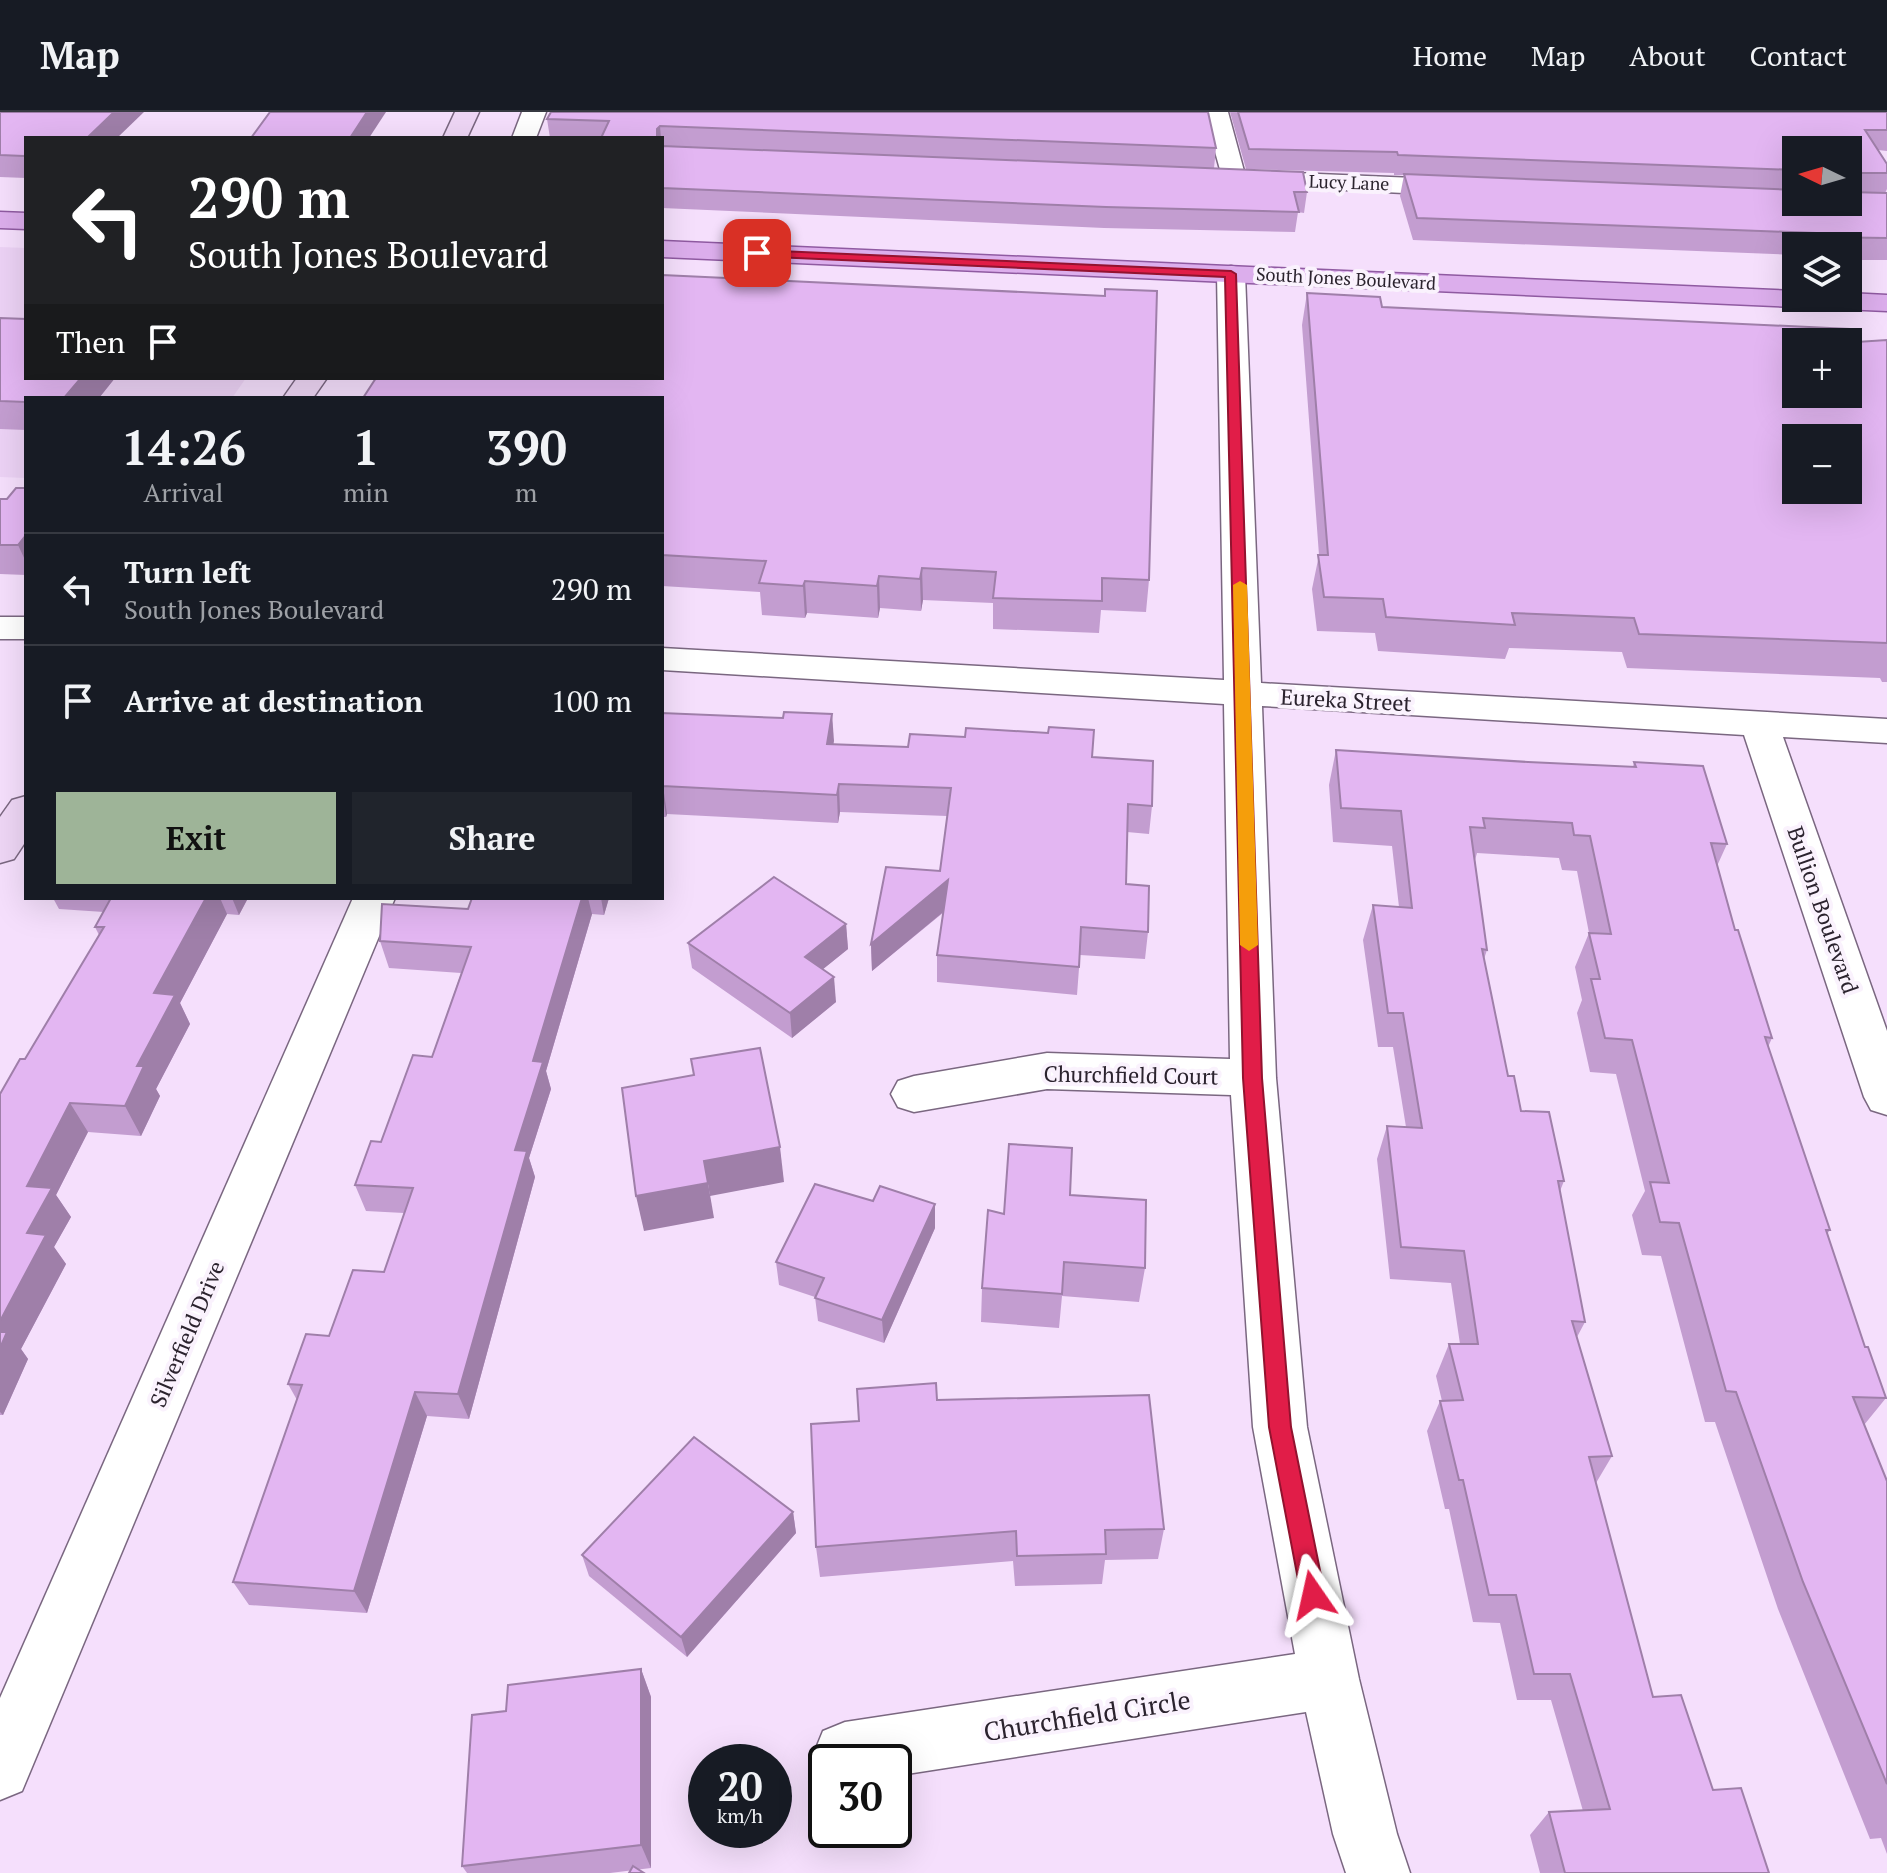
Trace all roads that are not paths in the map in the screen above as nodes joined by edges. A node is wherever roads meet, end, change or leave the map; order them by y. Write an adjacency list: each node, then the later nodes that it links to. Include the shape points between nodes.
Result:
1 (467, 112): 4 (main road)
2 (534, 112): 5 (street)
3 (1216, 112): 7 (street)
4 (456, 136)
5 (525, 136)
6 (1201, 177): 7 (street, Lucy Lane)
7 (1233, 179): 8 (street, Lucy Lane)
8 (1483, 189)
9 (0, 220): 10 (main road)
10 (24, 221)
11 (664, 249): 12 (main road, South Jones Boulevard)
12 (1231, 274): 13 (main road, South Jones Boulevard); 17 (street)
13 (1887, 303)
14 (0, 628): 15 (street)
15 (24, 628)
16 (664, 659): 17 (street, Eureka Street)
17 (1242, 695): 18 (street, Eureka Street); 23 (street)
18 (1759, 723): 19 (street, Eureka Street); 25 (street, Bullion Boulevard)
19 (1887, 731)
20 (24, 812): 21 (main road)
21 (0, 849)
22 (373, 900): 28 (street, Silverfield Drive)
23 (1253, 1078): 24 (street, Churchfield Court, via 1047,1071); 26 (street, via 1280,1427)
24 (914, 1094)
25 (1887, 1097)
26 (1329, 1679): 27 (street, Churchfield Circle); 29 (street)
27 (904, 1744)
28 (0, 1769)
29 (1378, 1873)

